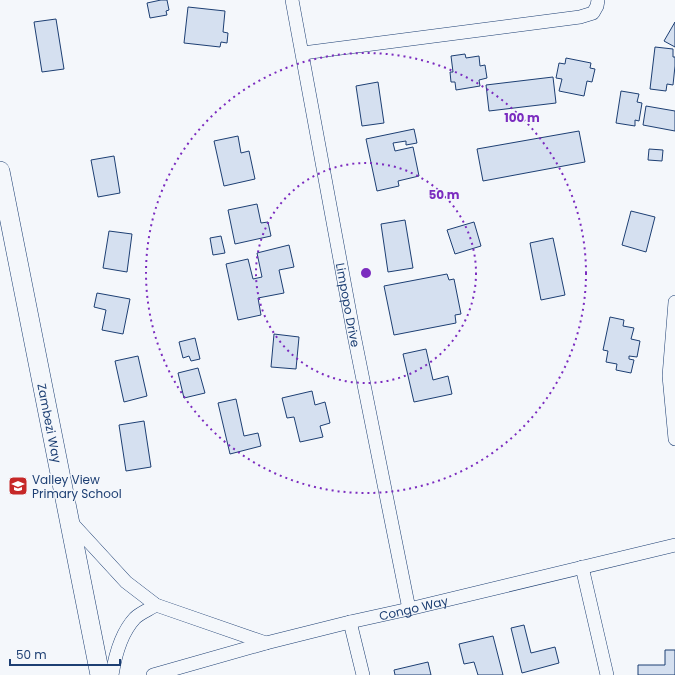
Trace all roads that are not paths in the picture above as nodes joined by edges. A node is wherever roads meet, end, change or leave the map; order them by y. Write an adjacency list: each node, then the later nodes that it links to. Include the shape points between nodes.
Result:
1 (292, 0): 3 (street, Limpopo Drive)
2 (598, 0): 3 (street, via 593,13 580,16)
3 (303, 53): 11 (street, Limpopo Drive, via 353,330)
4 (0, 171): 7 (main road, Zambezi Way)
5 (675, 302): 6 (street, via 669,376)
6 (675, 439)
7 (68, 518): 10 (street, via 126,582); 14 (main road, Zambezi Way)
8 (675, 545): 9 (street, Congo Way)
9 (582, 568): 11 (street, Congo Way); 18 (street)
10 (156, 605): 13 (street); 15 (street, via 136,617 125,632)
11 (409, 609): 12 (street, Congo Way)
12 (350, 622): 13 (street, Congo Way); 17 (street)
13 (266, 643): 16 (street, Congo Way)
14 (100, 675)
15 (112, 675)
16 (153, 675)
17 (363, 675)
18 (607, 675)

